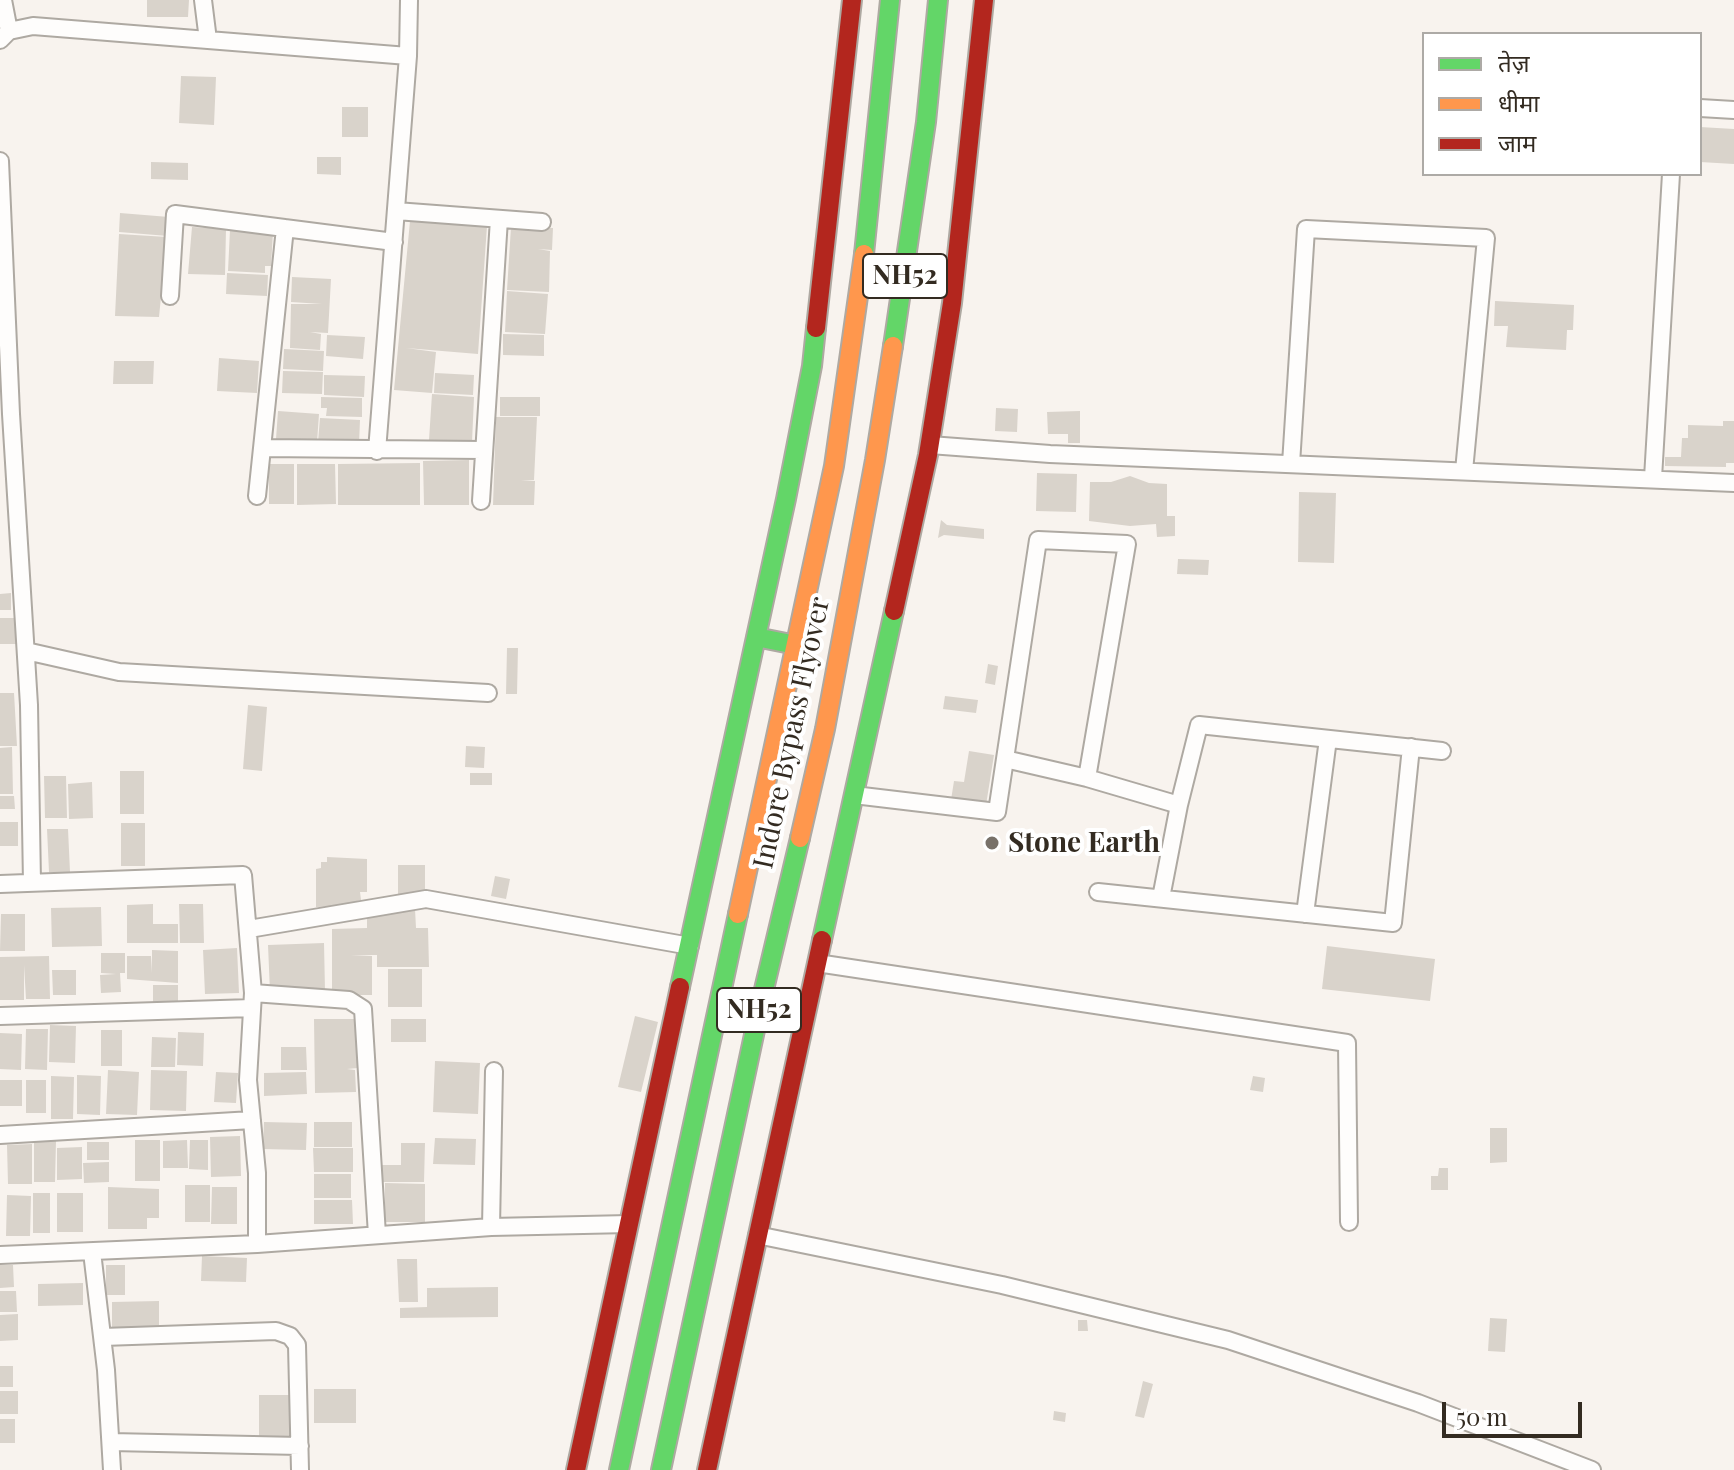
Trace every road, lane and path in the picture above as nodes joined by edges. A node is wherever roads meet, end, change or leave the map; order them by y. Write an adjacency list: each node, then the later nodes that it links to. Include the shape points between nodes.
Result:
1 (3, 0): 8 (street)
2 (203, 0): 9 (street)
3 (409, 0): 10 (street)
4 (852, 0): 31 (main road, via 812,366)
5 (890, 0): 32 (main road, Indore Bypass Flyover / NH52, via 861,283 834,466)
6 (938, 0): 70 (main road, Indore Bypass Flyover / NH52, via 906,269 825,729)
7 (984, 0): 21 (main road, via 952,303)
8 (4, 36): 9 (street, via 33,26)
9 (208, 40): 10 (street)
10 (408, 56): 15 (street)
11 (1702, 108): 12 (street)
12 (1734, 110)
13 (0, 161): 33 (street)
14 (1671, 176): 27 (street)
15 (396, 211): 16 (street); 19 (street)
16 (499, 219): 17 (street); 23 (street)
17 (542, 222)
18 (285, 228): 19 (street); 20 (street, via 175,214); 22 (street)
19 (394, 242): 24 (street)
20 (170, 296)
21 (930, 445): 25 (street); 40 (main road)
22 (262, 448): 24 (street); 29 (street)
23 (483, 450): 24 (street); 30 (street)
24 (377, 451)
25 (1291, 464): 26 (street); 26 (street, via 1306,229 1486,238)
26 (1464, 471): 27 (street)
27 (1653, 478): 28 (street)
28 (1734, 483)
29 (257, 496)
30 (481, 501)
31 (756, 637): 32 (main road); 48 (main road)
32 (796, 645): 69 (main road, Indore Bypass Flyover / NH52)
33 (26, 651): 34 (street, via 119,672); 42 (street)
34 (488, 693)
35 (1328, 739): 36 (street); 41 (street, via 1199,725); 46 (street)
36 (1411, 747): 37 (street); 46 (street, via 1393,923)
37 (1442, 751)
38 (1005, 759): 39 (street); 39 (street, via 1038,540 1127,544); 40 (street, via 997,812)
39 (1087, 778): 41 (street)
40 (854, 795): 49 (main road)
41 (1179, 805): 45 (street)
42 (32, 883): 43 (street); 47 (street, via 243,875)
43 (0, 884)
44 (1098, 892): 45 (street)
45 (1161, 898): 46 (street)
46 (1305, 914)
47 (249, 929): 48 (street, via 426,899); 50 (street)
48 (690, 946): 56 (main road)
49 (817, 963): 55 (street, via 1347,1043); 59 (main road)
50 (252, 1000): 51 (street); 53 (street); 58 (street, via 349,1000 363,1009)
51 (0, 1016)
52 (494, 1071): 57 (street)
53 (252, 1120): 54 (street); 60 (street)
54 (0, 1135)
55 (1349, 1222)
56 (629, 1224): 57 (street); 68 (main road)
57 (491, 1227): 58 (street)
58 (377, 1235): 60 (street)
59 (757, 1235): 71 (main road); 72 (street, via 1002,1285 1228,1340 1418,1403)
60 (257, 1244): 61 (street)
61 (92, 1252): 62 (street); 63 (street)
62 (0, 1255)
63 (103, 1337): 64 (street); 65 (street, via 276,1331 290,1336 297,1345)
64 (111, 1442): 65 (street); 66 (street)
65 (300, 1446): 67 (street)
66 (112, 1470)
67 (300, 1470)
68 (576, 1470)
69 (619, 1470)
70 (661, 1470)
71 (707, 1470)
72 (1592, 1470)

